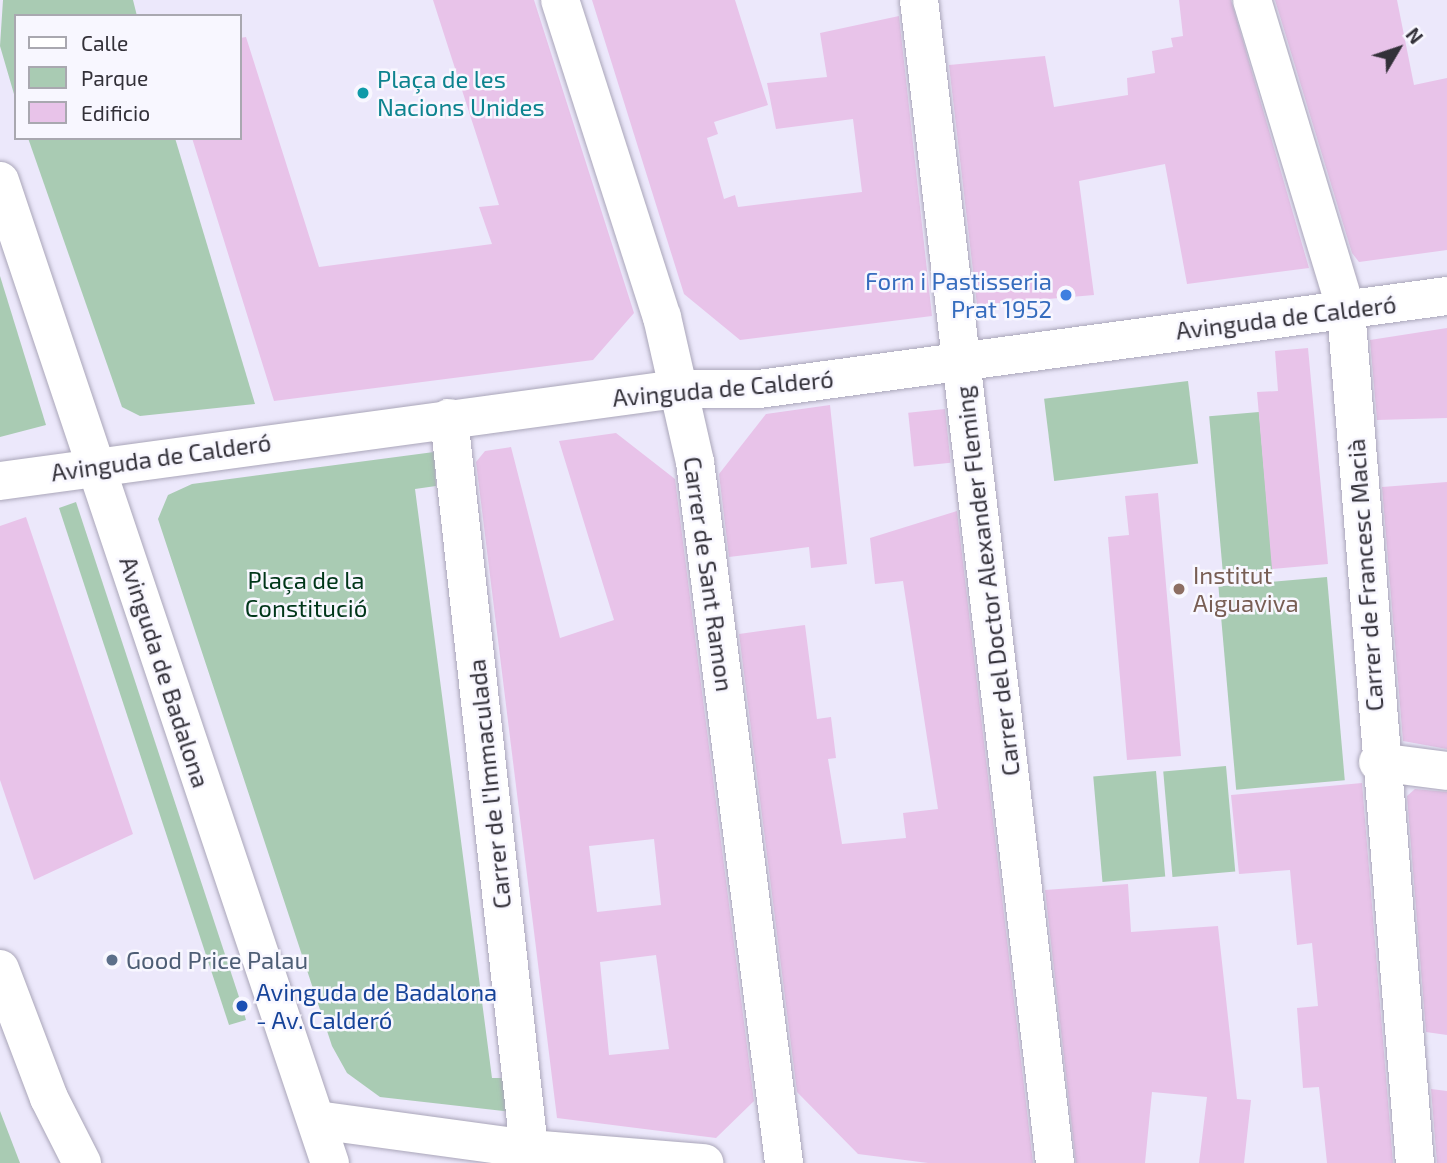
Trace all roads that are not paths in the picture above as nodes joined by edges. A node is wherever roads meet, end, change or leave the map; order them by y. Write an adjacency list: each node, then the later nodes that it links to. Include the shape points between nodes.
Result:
1 (560, 0): 8 (street, Carrer de Sant Ramon, via 662,317)
2 (919, 0): 7 (street, Carrer del Doctor Alexander Fleming)
3 (1252, 0): 6 (street, Carrer de Francesc Macià)
4 (0, 181): 10 (street, Avinguda de Badalona)
5 (1447, 296): 6 (street, Avinguda de Calderó)
6 (1346, 310): 7 (street, Avinguda de Calderó); 12 (street, Carrer de Francesc Macià)
7 (961, 359): 8 (street, Avinguda de Calderó, via 759,389); 22 (street, Carrer del Doctor Alexander Fleming)
8 (677, 389): 9 (street, Avinguda de Calderó); 21 (street, Carrer de Sant Ramon, via 695,462)
9 (449, 418): 10 (street, Avinguda de Calderó); 16 (street, Carrer de l'Immaculada)
10 (96, 466): 11 (street, Avinguda de Calderó); 15 (street, Avinguda de Badalona)
11 (0, 481)
12 (1378, 762): 13 (street); 23 (street, Carrer de Francesc Macià)
13 (1447, 771)
14 (0, 969): 17 (street, via 49,1098)
15 (317, 1120): 16 (street); 18 (street); 19 (street, Avinguda de Badalona)
16 (529, 1149): 20 (street)
17 (82, 1163)
18 (320, 1163)
19 (330, 1163)
20 (704, 1163)
21 (784, 1163)
22 (1055, 1163)
23 (1415, 1163)

